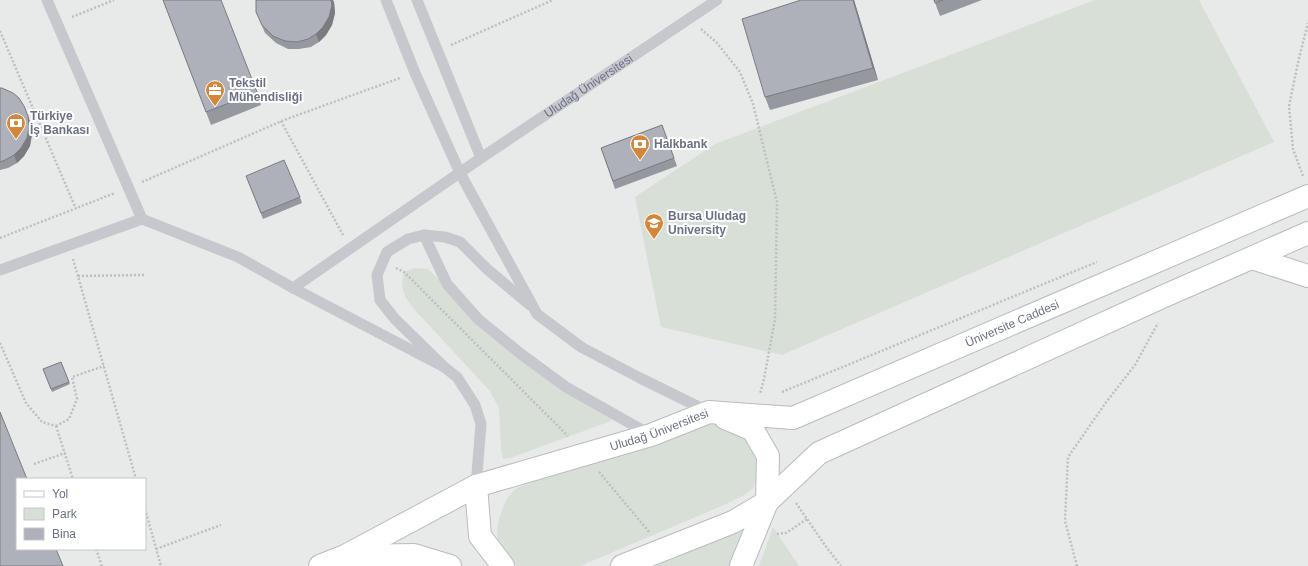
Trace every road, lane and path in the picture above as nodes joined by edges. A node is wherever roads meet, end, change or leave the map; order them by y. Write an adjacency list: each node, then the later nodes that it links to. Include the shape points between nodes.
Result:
1 (47, 0): 8 (lane)
2 (114, 0): 8 (path)
3 (386, 0): 12 (lane, Uludağ Üniversitesi)
4 (418, 0): 11 (lane)
5 (554, 0): 11 (path, via 446,47)
6 (717, 0): 7 (lane, Uludağ Üniversitesi)
7 (690, 18): 14 (lane, Uludağ Üniversitesi); 41 (path, via 717,43 740,72 753,104 777,202 775,319 764,379)
8 (57, 23): 18 (lane)
9 (1308, 23): 17 (path, via 1289,106 1293,150)
10 (0, 31): 19 (path)
11 (439, 53): 14 (lane)
12 (415, 73): 13 (path); 15 (lane, Uludağ Üniversitesi)
13 (281, 121): 18 (path); 25 (path)
14 (481, 158): 15 (lane, Uludağ Üniversitesi)
15 (460, 173): 25 (lane, Uludağ Üniversitesi); 35 (lane, Uludağ Üniversitesi)
16 (1308, 174): 17 (path)
17 (1303, 183): 41 (street, Üniversite Caddesi, via 792,418)
18 (129, 188): 19 (path); 20 (lane)
19 (76, 209): 23 (path)
20 (142, 219): 24 (lane); 33 (lane, via 238,257)
21 (1308, 233): 26 (street)
22 (424, 235): 28 (lane, via 408,239 387,252); 35 (lane, via 445,237 460,242); 43 (lane, via 447,284 478,319 566,387)
23 (0, 238)
24 (70, 245): 29 (lane); 31 (path)
25 (351, 248): 33 (lane, Uludağ Üniversitesi)
26 (1252, 258): 32 (street); 34 (street)
27 (1104, 259): 39 (path)
28 (382, 262): 38 (lane, via 376,276 380,300 394,319); 45 (path, via 404,272)
29 (0, 270)
30 (144, 275): 31 (path)
31 (78, 276): 37 (path)
32 (1308, 276)
33 (293, 288): 38 (lane)
34 (1162, 297): 50 (street, via 819,453); 68 (path, via 1162,316 1135,364 1068,457 1065,521)
35 (535, 310): 40 (lane, Uludağ Üniversitesi, via 581,347)
36 (0, 344): 42 (path, via 26,403 42,422)
37 (104, 366): 42 (path, via 72,377 77,399 69,418); 48 (path)
38 (444, 367): 49 (lane, via 457,377 475,405 480,424)
39 (782, 392)
40 (709, 412): 41 (street, Üniversite Caddesi); 43 (street, Uludağ Üniversitesi); 51 (street, via 752,430 768,456)
41 (753, 416)
42 (56, 426): 44 (path)
43 (652, 435): 45 (street, Uludağ Üniversitesi)
44 (65, 453): 46 (path); 47 (path)
45 (584, 455): 49 (street, Uludağ Üniversitesi); 57 (path)
46 (34, 464)
47 (73, 478)
48 (136, 478)
49 (476, 486): 59 (street, Uludağ Üniversitesi); 64 (street, via 480,536)
50 (783, 487): 51 (street); 53 (path)
51 (767, 502): 55 (street); 57 (street, via 733,522)
52 (146, 513): 56 (path)
53 (807, 519): 55 (path, via 786,533); 67 (path)
54 (221, 525): 56 (path)
55 (753, 536): 66 (street)
56 (156, 549): 61 (path)
57 (664, 549): 65 (street)
58 (96, 550): 60 (path)
59 (345, 556): 62 (street, Uludağ Üniversitesi); 63 (street, Uludağ Üniversitesi, via 414,555)
60 (102, 566)
61 (161, 566)
62 (320, 566)
63 (450, 566)
64 (503, 566)
65 (622, 566)
66 (741, 566)
67 (841, 566)
68 (1077, 566)

